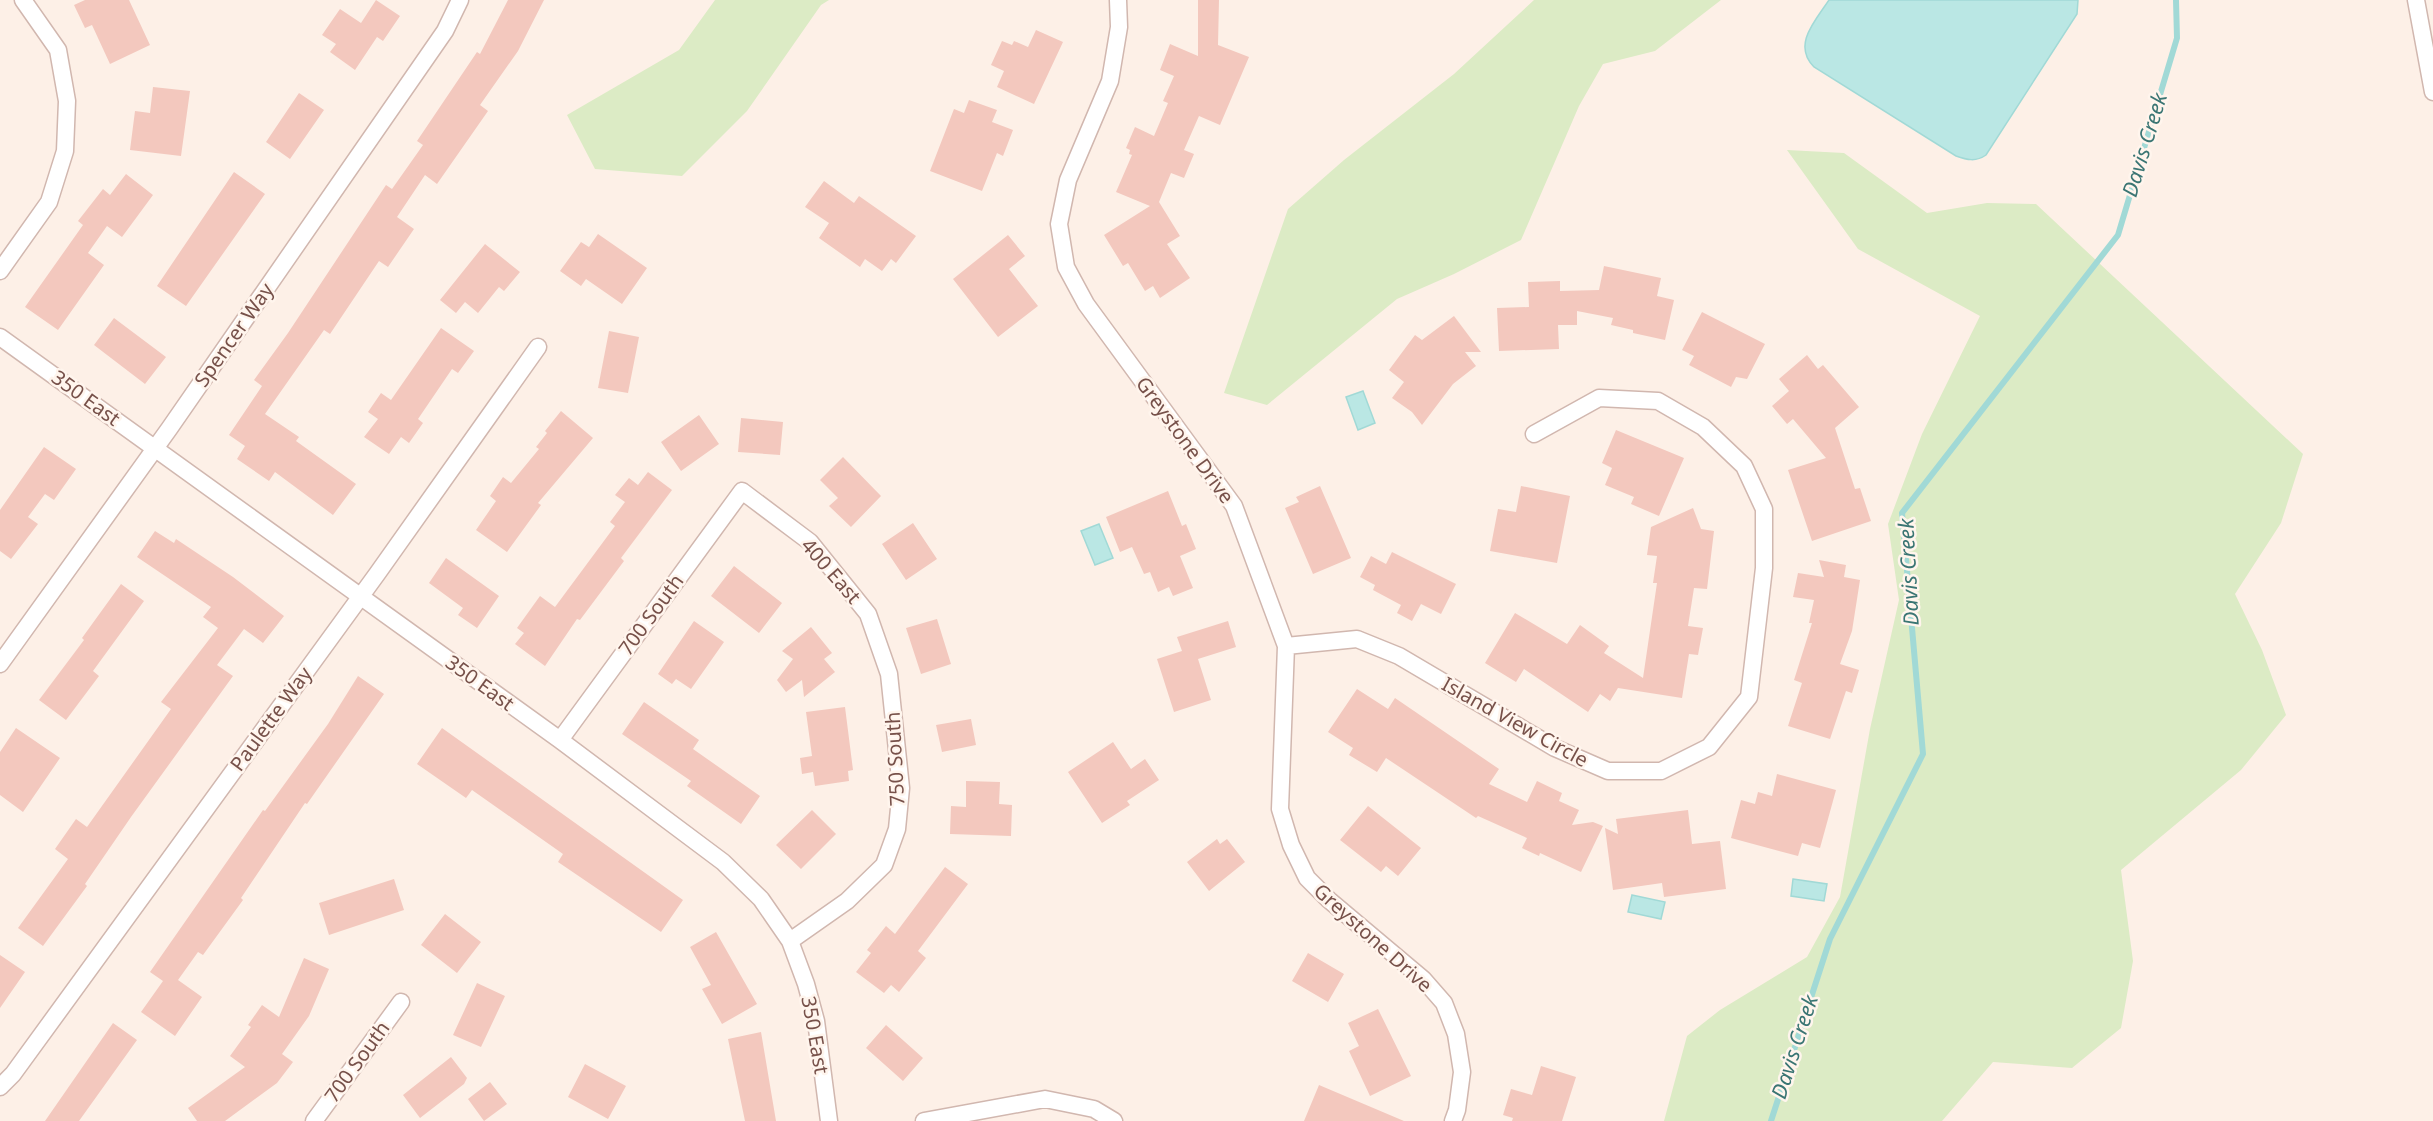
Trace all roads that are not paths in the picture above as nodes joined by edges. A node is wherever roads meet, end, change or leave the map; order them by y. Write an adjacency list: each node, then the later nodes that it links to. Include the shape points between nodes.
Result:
1 (23, 0): 6 (street, via 58,51 67,101 65,151 49,202)
2 (460, 0): 10 (street, Spencer Way, via 445,31)
3 (1118, 0): 13 (street, Greystone Drive, via 1119,27 1110,81 1068,180 1059,224 1066,267 1086,304 1234,506)
4 (2416, 0): 5 (street)
5 (2433, 92)
6 (0, 271)
7 (0, 337): 10 (street, 350 East)
8 (538, 347): 12 (street, Paulette Way)
9 (1534, 434): 13 (street, Island View Circle, via 1599,398 1658,402 1702,427 1744,466 1764,508 1764,568 1749,697 1710,747 1661,771 1608,771 1555,748 1399,656 1357,639)
10 (155, 448): 12 (street, 350 East); 14 (street, Spencer Way)
11 (742, 491): 15 (street, 400 East, via 810,542 868,614); 16 (street, 700 South)
12 (360, 597): 16 (street, 350 East); 19 (street, Paulette Way)
13 (1286, 646): 24 (street, Greystone Drive, via 1280,809 1291,844 1307,878 1423,979 1444,1003 1456,1034 1462,1072)
14 (0, 664)
15 (889, 674): 17 (street, 750 South, via 901,788 897,829 884,865 847,901)
16 (560, 740): 17 (street, 350 East, via 723,862 761,898)
17 (790, 941): 21 (street, 350 East, via 816,1021)
18 (401, 1002): 20 (street, 700 South)
19 (0, 1087)
20 (314, 1121)
21 (829, 1121)
22 (924, 1121): 23 (street, via 1045,1099 1094,1109)
23 (1114, 1121)
24 (1454, 1121)

